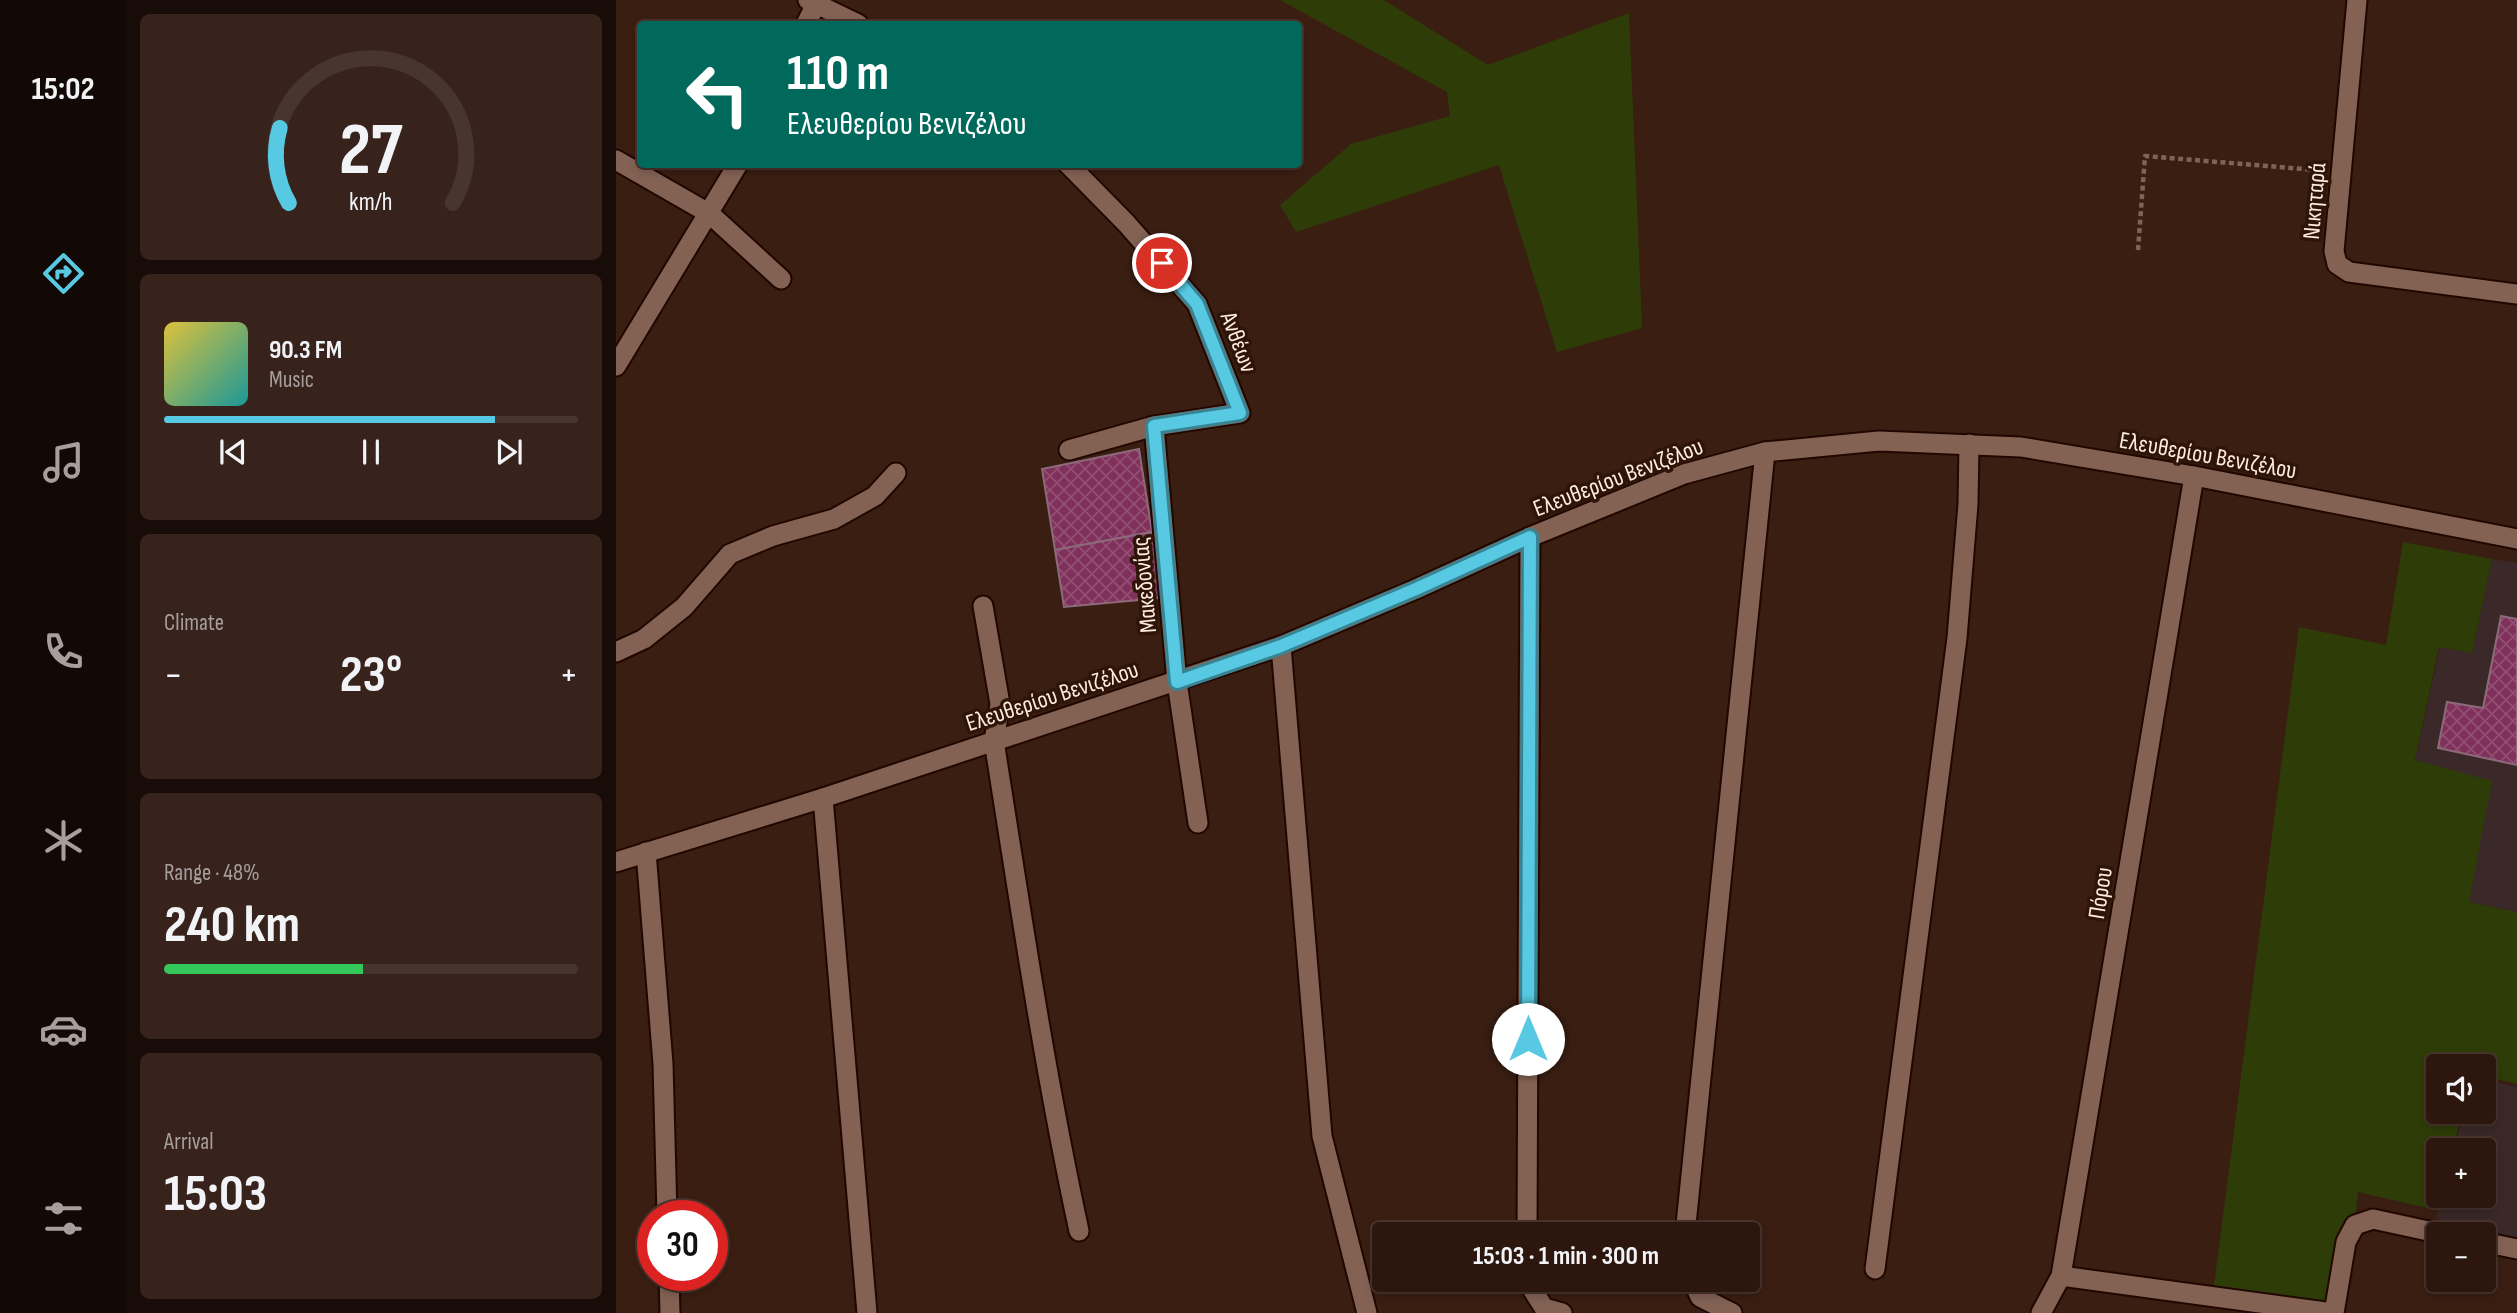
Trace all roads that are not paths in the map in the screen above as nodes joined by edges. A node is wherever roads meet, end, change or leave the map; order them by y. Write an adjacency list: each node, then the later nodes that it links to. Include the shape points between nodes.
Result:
1 (2357, 0): 10 (street, Νικηταρά, via 2334,251 2337,264 2348,272)
2 (814, 1): 3 (street); 4 (street)
3 (807, 21)
4 (852, 21)
5 (616, 160): 8 (street)
6 (736, 168): 8 (street)
7 (1072, 168): 12 (street, Ανθέων, via 1197,304 1240,413)
8 (710, 214): 9 (street); 11 (street)
9 (781, 279)
10 (2517, 294)
11 (616, 366)
12 (1154, 426): 14 (street, Ανθέων); 23 (street, Μακεδονίας)
13 (1969, 444): 15 (street, Ελευθερίου Βενιζέλου, via 1879,441); 17 (street, Ελευθερίου Βενιζέλου, via 2021,447); 36 (street, via 1957,638)
14 (1069, 450)
15 (1765, 452): 18 (street, Ελευθερίου Βενιζέλου, via 1684,474); 31 (street)
16 (896, 473): 22 (street, via 875,496 834,519 730,554 684,607 644,639)
17 (2193, 476): 19 (street, Ελευθερίου Βενιζέλου); 37 (street, Πόρου)
18 (1530, 537): 21 (street, Ελευθερίου Βενιζέλου); 30 (street)
19 (2517, 539)
20 (983, 606): 24 (street, via 1000,704)
21 (1281, 646): 23 (street, Ελευθερίου Βενιζέλου); 43 (street, via 1322,1136)
22 (616, 652)
23 (1177, 682): 24 (street, Ελευθερίου Βενιζέλου); 26 (street, Μακεδονίας)
24 (994, 741): 25 (street, Ελευθερίου Βενιζέλου); 32 (street)
25 (822, 798): 27 (street, Ελευθερίου Βενιζέλου); 42 (street)
26 (1198, 823)
27 (646, 852): 28 (street, Ελευθερίου Βενιζέλου); 29 (street, via 663,1064)
28 (616, 862)
29 (667, 1200)
30 (1527, 1222)
31 (1686, 1222)
32 (1079, 1231)
33 (2426, 1231): 47 (street, via 2373,1219 2355,1225 2346,1242)
34 (2496, 1245): 35 (street)
35 (2517, 1249)
36 (1875, 1269)
37 (2061, 1276): 46 (street, Πόρου); 47 (street)
38 (669, 1291): 41 (street)
39 (1534, 1292): 44 (street, via 1544,1308)
40 (1698, 1292): 45 (street)
41 (670, 1313)
42 (867, 1313)
43 (1367, 1313)
44 (1562, 1313)
45 (1732, 1313)
46 (2040, 1313)
47 (2333, 1313)

